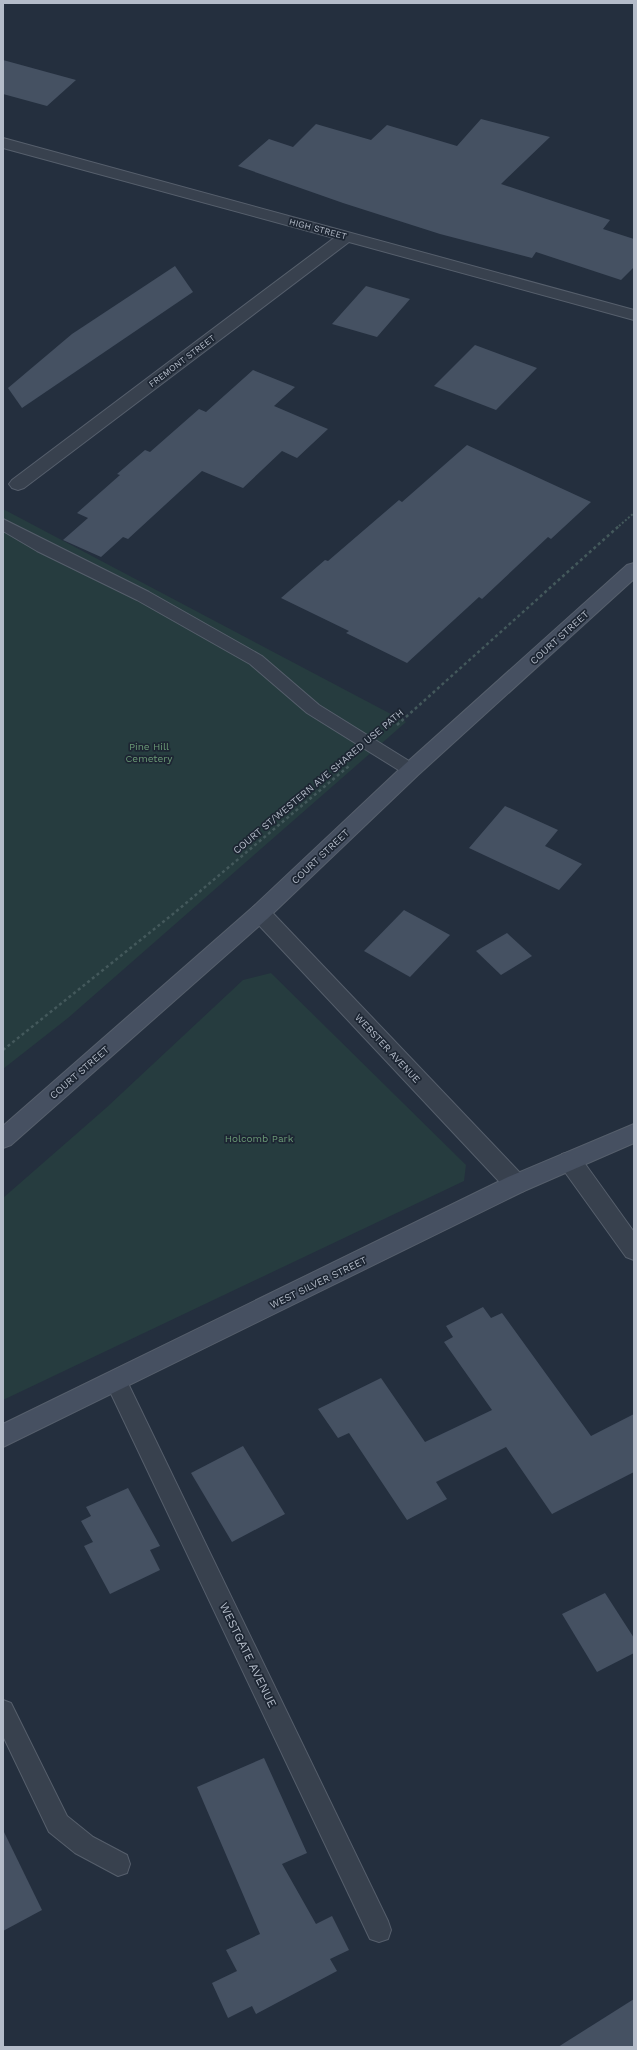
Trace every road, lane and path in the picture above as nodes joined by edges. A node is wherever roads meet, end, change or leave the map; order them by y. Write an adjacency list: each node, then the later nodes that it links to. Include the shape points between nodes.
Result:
1 (3, 143): 2 (street, HIGH STREET)
2 (346, 237): 3 (street, HIGH STREET); 4 (street, FREMONT STREET)
3 (634, 315)
4 (18, 484)
5 (634, 513): 8 (path, COURT ST/WESTERN AVE SHARED USE PATH)
6 (3, 524): 8 (lane, via 43,547 143,596 256,660 314,708)
7 (634, 569): 9 (main road, COURT STREET)
8 (373, 746): 9 (lane); 11 (path, COURT ST/WESTERN AVE SHARED USE PATH, via 173,914)
9 (411, 770): 10 (main road, COURT STREET)
10 (260, 913): 13 (main road, COURT STREET); 15 (street, WEBSTER AVENUE)
11 (3, 1050)
12 (634, 1133): 14 (main road, WEST SILVER STREET)
13 (3, 1139)
14 (570, 1162): 15 (main road, WEST SILVER STREET); 16 (street)
15 (516, 1184): 17 (main road, WEST SILVER STREET)
16 (634, 1250)
17 (116, 1381): 18 (main road, WEST SILVER STREET); 21 (lane, WESTGATE AVENUE)
18 (3, 1436)
19 (3, 1711): 20 (lane, via 58,1824 84,1845)
20 (118, 1864)
21 (379, 1930)

